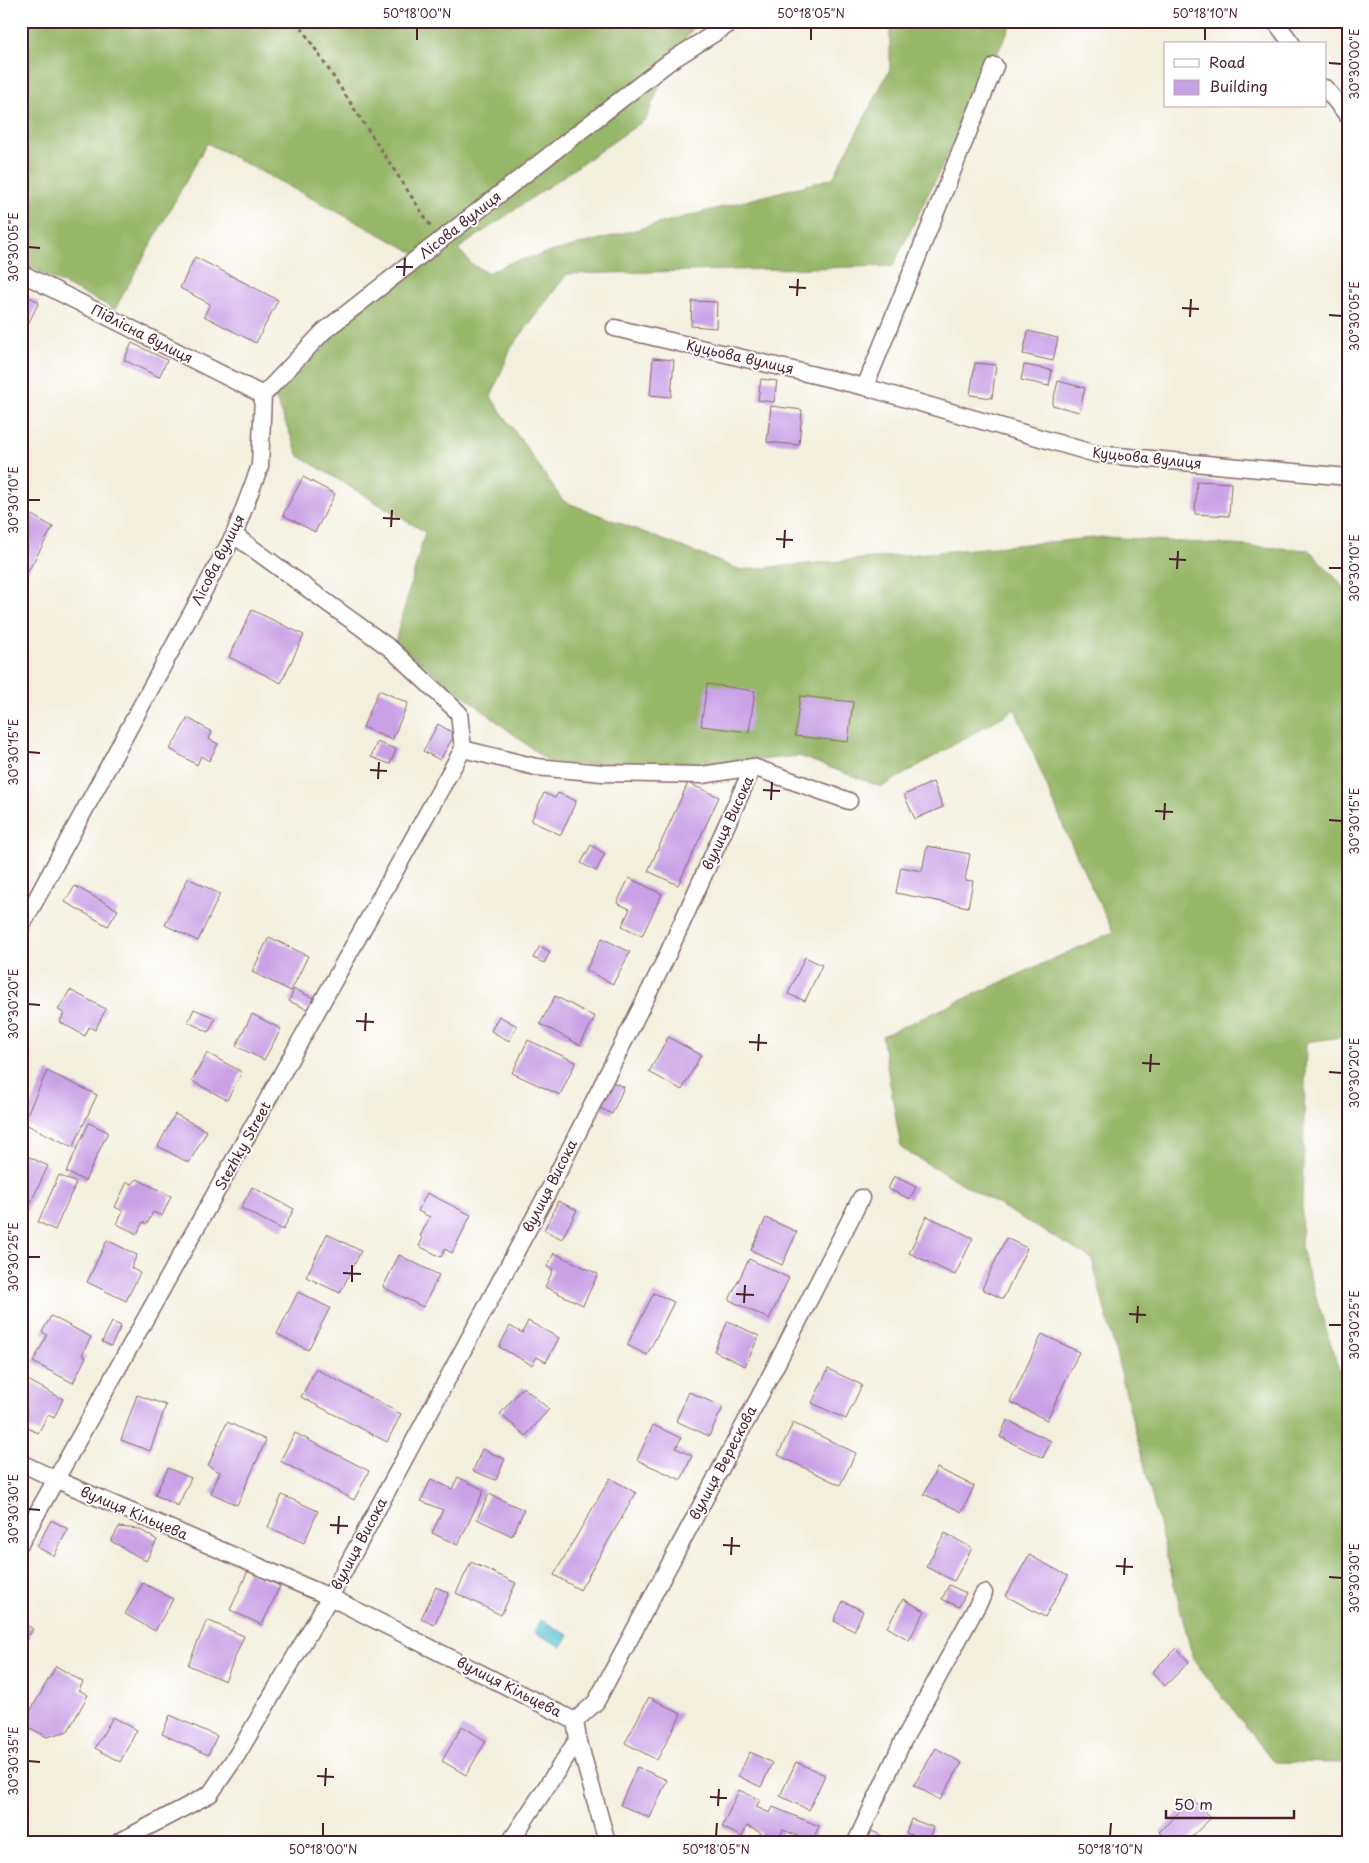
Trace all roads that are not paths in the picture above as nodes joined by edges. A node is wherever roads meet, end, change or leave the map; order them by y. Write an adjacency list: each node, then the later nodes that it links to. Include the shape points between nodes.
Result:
1 (734, 21): 10 (street, Лісова вулиця, via 669,62 324,331)
2 (1275, 21): 3 (street)
3 (1291, 42)
4 (995, 66): 9 (street)
5 (1326, 89): 6 (street)
6 (1348, 116)
7 (21, 273): 10 (street, Підлісна вулиця)
8 (615, 328): 9 (street, Куцьова вулиця)
9 (865, 386): 11 (street, Куцьова вулиця, via 1096,454)
10 (263, 395): 12 (street, Лісова вулиця, via 260,466)
11 (1348, 477)
12 (234, 535): 13 (street, via 392,650 459,713); 16 (street, Лісова вулиця)
13 (464, 749): 14 (street, via 536,767 603,773 702,776); 19 (street, Stezhky Street)
14 (753, 767): 15 (street); 22 (street, вулиця Висока, via 664,962 547,1194)
15 (849, 801)
16 (21, 927)
17 (861, 1198): 23 (street, вулиця Верескова, via 596,1702)
18 (21, 1463): 19 (street, вулиця Кільцева)
19 (58, 1480): 20 (street, Stezhky Street); 22 (street, вулиця Кільцева)
20 (21, 1542)
21 (984, 1592): 28 (street, via 902,1743)
22 (330, 1597): 23 (street, вулиця Кільцева); 25 (street, via 237,1755 210,1794)
23 (575, 1721): 24 (street, вулиця Кільцева)
24 (578, 1739): 26 (street); 27 (street, вулиця Кільцева)
25 (119, 1842)
26 (510, 1842)
27 (607, 1842)
28 (856, 1842)

